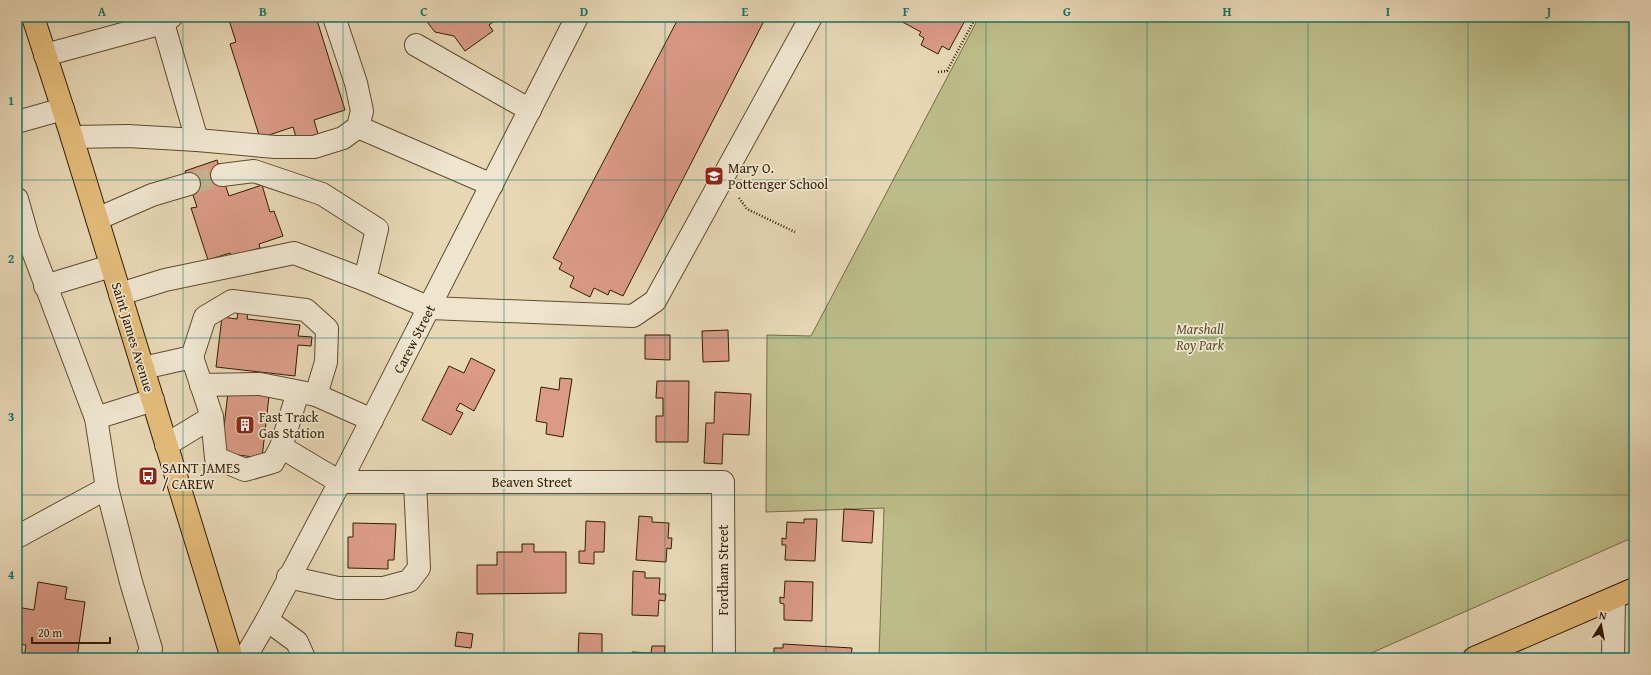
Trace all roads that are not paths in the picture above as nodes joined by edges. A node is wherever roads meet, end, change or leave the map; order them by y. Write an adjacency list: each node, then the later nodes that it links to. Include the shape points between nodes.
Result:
1 (32, 17): 7 (main road, Saint James Avenue)
2 (334, 17): 11 (street, via 356,83 362,111)
3 (577, 17): 9 (street, Carew Street)
4 (811, 17): 23 (street, via 655,301 633,316)
5 (167, 20): 7 (street); 13 (street)
6 (416, 45): 9 (street)
7 (45, 55): 8 (main road, Saint James Avenue)
8 (63, 109): 10 (street); 12 (main road, Saint James Avenue)
9 (530, 110): 16 (street, Carew Street)
10 (17, 122)
11 (358, 127): 13 (street, via 343,138 314,147 275,147); 16 (street)
12 (72, 137): 13 (street, via 128,136); 18 (main road, Saint James Avenue)
13 (197, 140)
14 (222, 175): 20 (street, via 254,171 322,194 377,229)
15 (189, 184): 18 (street, via 152,195)
16 (492, 185): 23 (street, Carew Street)
17 (17, 199): 21 (street)
18 (97, 219): 19 (main road, Saint James Avenue)
19 (112, 266): 21 (street); 22 (main road, Saint James Avenue)
20 (365, 280): 22 (street, via 294,253 165,280); 23 (street)
21 (45, 286): 30 (street)
22 (120, 294): 25 (main road, Saint James Avenue)
23 (430, 308): 31 (street, Carew Street)
24 (192, 357): 25 (street); 26 (street); 27 (street, via 204,317 232,301 306,310 327,329 326,362)
25 (143, 368): 28 (main road, Saint James Avenue)
26 (201, 385): 27 (street, via 260,384); 29 (street)
27 (307, 393): 31 (street); 33 (street)
28 (153, 400): 30 (street); 32 (main road, Saint James Avenue)
29 (212, 417): 32 (street); 33 (street, via 216,458 245,470 273,462)
30 (96, 418): 37 (street)
31 (372, 420): 34 (street, Carew Street)
32 (166, 446): 44 (main road, Saint James Avenue)
33 (281, 447): 34 (street)
34 (340, 482): 35 (street, Beaven Street); 39 (street, Carew Street)
35 (415, 482): 36 (street, Beaven Street); 39 (street, via 419,568 409,581 383,588 338,588)
36 (723, 482): 47 (street, Fordham Street)
37 (107, 488): 38 (street); 43 (street, via 151,649)
38 (17, 537)
39 (288, 577): 42 (street, Carew Street)
40 (1634, 589): 41 (main road)
41 (1614, 599): 48 (main road); 49 (street)
42 (267, 620): 45 (street, Carew Street); 46 (street, via 297,642)
43 (147, 658)
44 (232, 658)
45 (245, 658)
46 (304, 658)
47 (724, 658)
48 (1474, 658)
49 (1613, 658)

